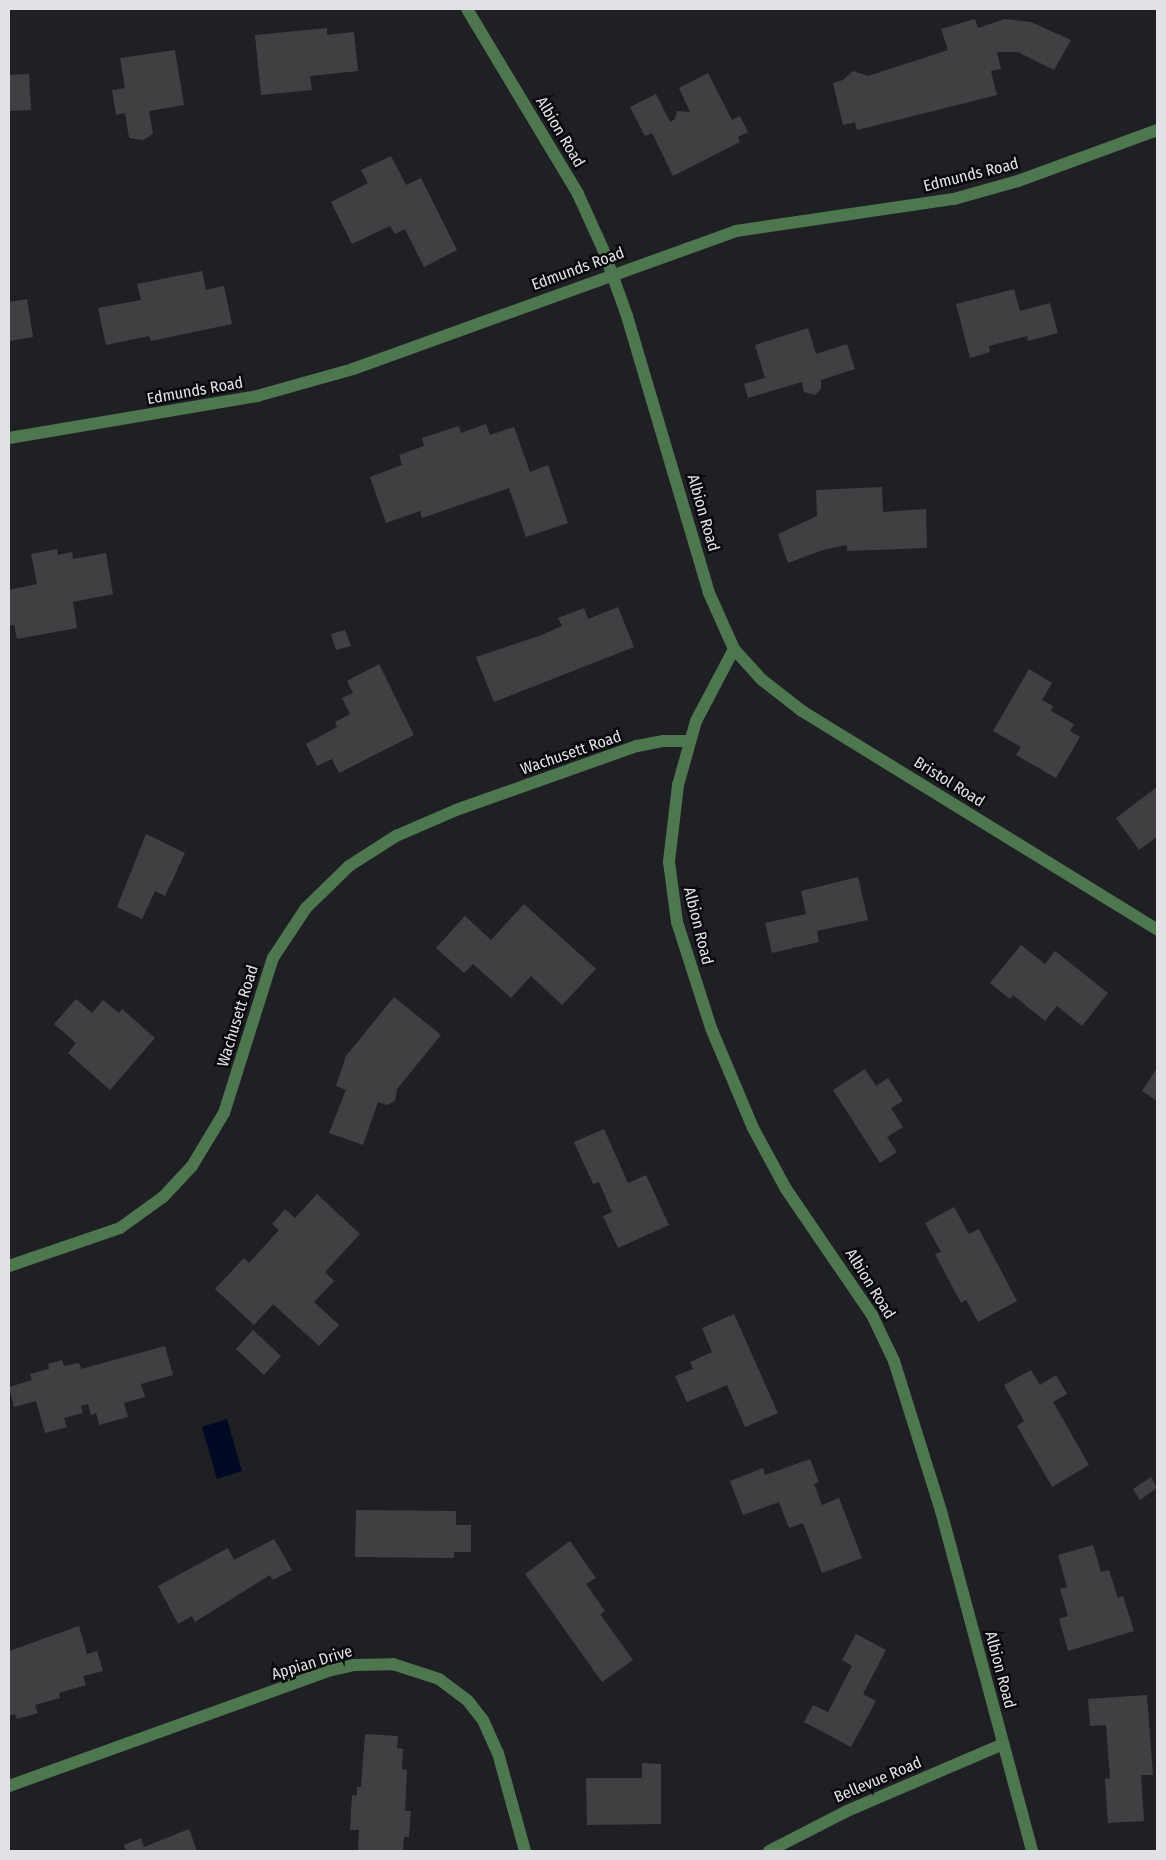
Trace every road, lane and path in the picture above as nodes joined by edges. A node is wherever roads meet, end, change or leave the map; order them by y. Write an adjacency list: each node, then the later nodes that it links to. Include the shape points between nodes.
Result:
1 (467, 9): 3 (street, Albion Road, via 578,194)
2 (1157, 130): 3 (street, Edmunds Road, via 1018,181 954,199 736,231)
3 (612, 274): 4 (street, Edmunds Road, via 353,369 278,391 236,401); 5 (street, Albion Road, via 709,594 720,625)
4 (9, 438)
5 (734, 649): 6 (street, Albion Road, via 708,693); 7 (street, Bristol Road, via 761,680 802,711)
6 (689, 741): 8 (street, Wachusett Road, via 663,741 638,746 456,810 396,836 349,866 306,908 273,958 224,1113 192,1166 163,1197 120,1228); 9 (street, Albion Road, via 674,806 669,862 674,906 694,979 724,1062 763,1148 786,1189 872,1314 894,1361 941,1511)
7 (1157, 929)
8 (9, 1266)
9 (1003, 1744): 12 (street, Bellevue Road, via 847,1810); 13 (street, Albion Road)
10 (9, 1786): 11 (street, Appian Drive, via 328,1672 354,1665 393,1664 439,1679 468,1701 483,1720 498,1752)
11 (525, 1851)
12 (769, 1851)
13 (1032, 1851)

